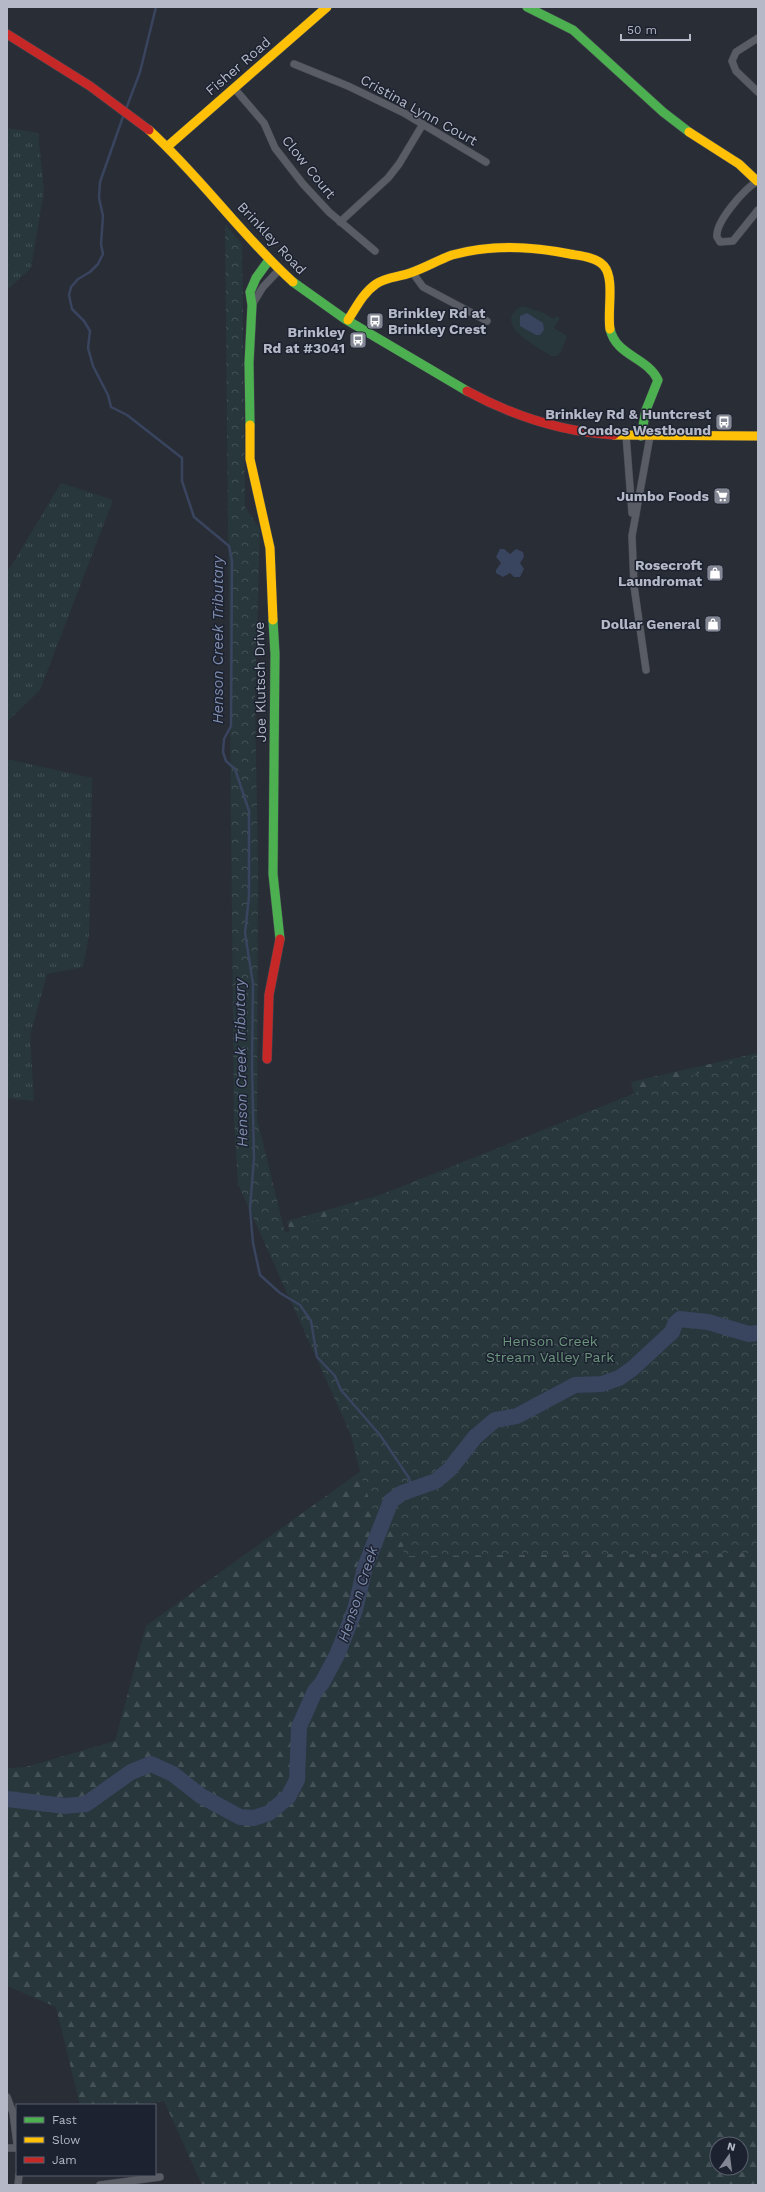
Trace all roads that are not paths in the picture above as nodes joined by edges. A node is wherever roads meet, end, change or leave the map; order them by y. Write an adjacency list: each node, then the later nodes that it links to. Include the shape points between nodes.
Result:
1 (327, 7): 6 (street, Fisher Road)
2 (527, 7): 11 (street, via 573,30 663,112 739,164)
3 (7, 34): 9 (street, Brinkley Road, via 119,105)
4 (758, 38): 7 (street, via 736,52 732,61 736,70)
5 (294, 64): 8 (street, Cristina Lynn Court, via 348,86)
6 (234, 88): 9 (street, Fisher Road); 13 (street, Clow Court, via 264,123 275,148 288,165 318,201)
7 (758, 92)
8 (423, 124): 10 (street, Cristina Lynn Court); 13 (street, via 393,173)
9 (168, 146): 15 (street, Brinkley Road, via 202,180)
10 (486, 162)
11 (757, 181): 12 (street, via 740,196 720,223 717,238 720,242 733,241)
12 (758, 210)
13 (340, 222): 14 (street, Clow Court)
14 (375, 251)
15 (269, 260): 16 (street, Brinkley Road); 18 (street, Joe Klutsch Drive, via 251,287)
16 (279, 270): 18 (street, Joe Klutsch Drive, via 263,287); 19 (street, Brinkley Road, via 300,288)
17 (412, 272): 19 (street, via 374,285); 20 (street, via 423,287); 22 (street, via 456,254 521,246 566,253 602,264 609,276 608,316 615,342 624,351 651,368 658,380 646,410)
18 (252, 305): 26 (street, Joe Klutsch Drive, via 249,363 250,459 270,548 275,654 273,874 280,940 269,995)
19 (348, 320): 21 (street, Brinkley Road, via 458,385 521,416 578,432)
20 (487, 322)
21 (626, 435): 22 (street, Brinkley Road); 24 (street)
22 (645, 436): 23 (street, Brinkley Road); 24 (street)
23 (758, 436)
24 (633, 522): 25 (street, via 634,579)
25 (646, 670)
26 (267, 1059)
27 (7, 2097): 28 (street, via 13,2113)
28 (16, 2136)
29 (160, 2177): 30 (street)
30 (100, 2185)

